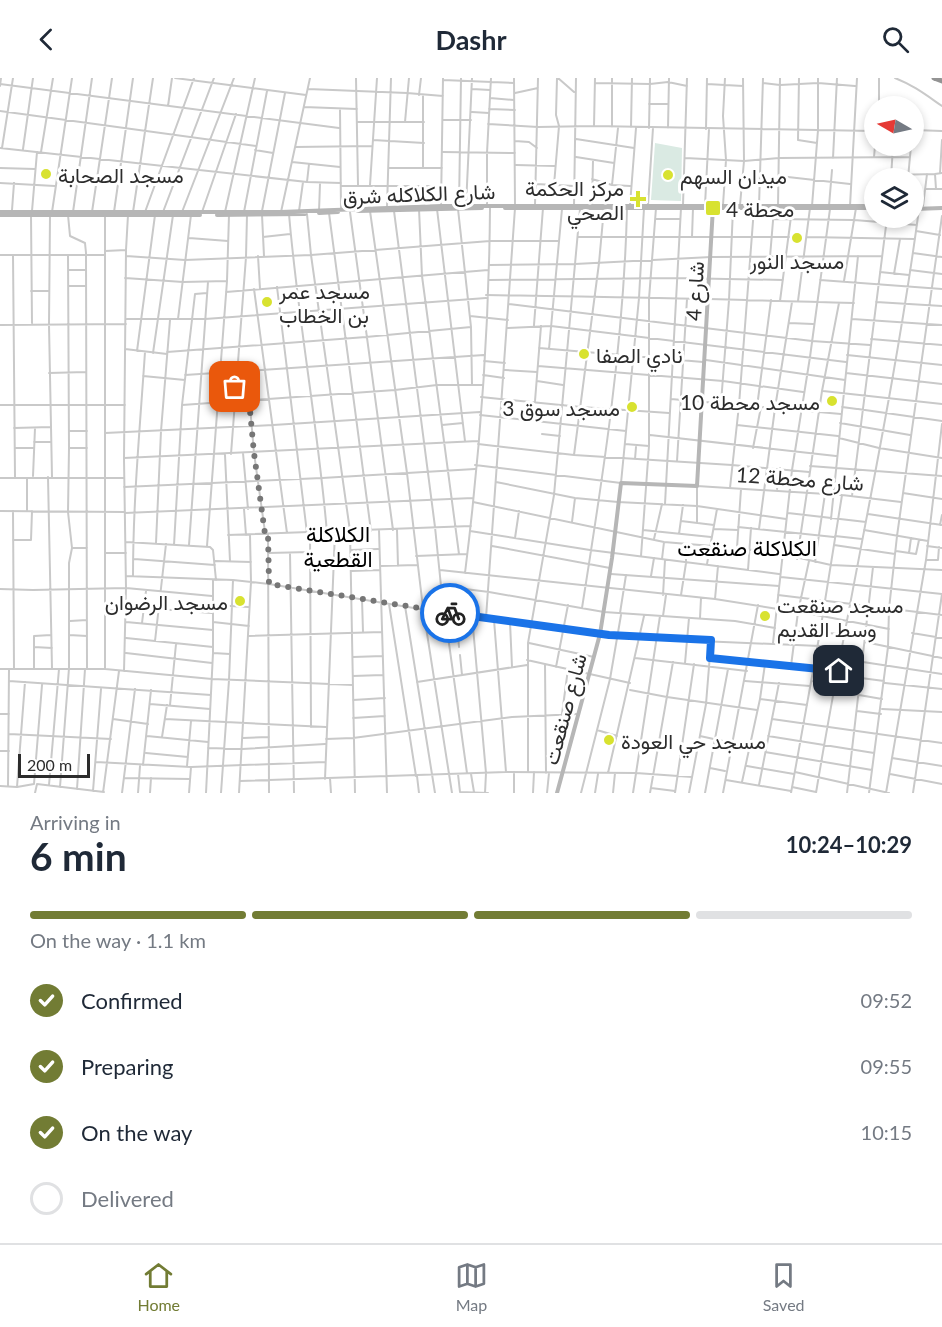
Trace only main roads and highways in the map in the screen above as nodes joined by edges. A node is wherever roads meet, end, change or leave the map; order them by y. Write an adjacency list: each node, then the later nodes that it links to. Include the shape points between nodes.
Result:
1 (934, 78): 2 (highway)
2 (942, 81)

